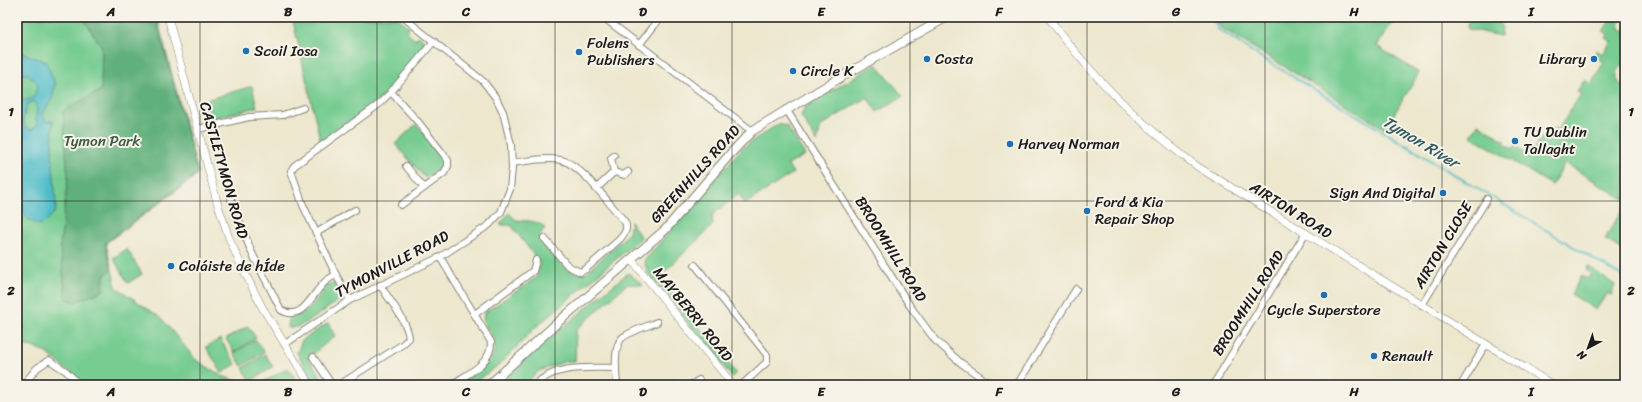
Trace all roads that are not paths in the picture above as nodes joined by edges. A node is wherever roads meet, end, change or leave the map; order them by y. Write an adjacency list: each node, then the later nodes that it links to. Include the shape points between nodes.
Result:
1 (168, 17): 14 (street, CASTLETYMON ROAD)
2 (404, 17): 9 (street, TYMONVILLE ROAD)
3 (603, 17): 10 (street)
4 (660, 17): 10 (street)
5 (926, 17): 8 (street)
6 (948, 17): 8 (main road, GREENHILLS ROAD)
7 (1048, 17): 28 (street, AIRTON ROAD, via 1104,86 1174,149 1221,182)
8 (932, 26): 13 (main road, GREENHILLS ROAD)
9 (434, 42): 11 (street); 17 (street, TYMONVILLE ROAD, via 483,81 496,98 508,128)
10 (639, 44): 15 (street)
11 (391, 92): 21 (street, via 420,123 448,160 444,173); 27 (street, via 351,126 294,166 291,171 300,199)
12 (303, 108): 14 (street)
13 (786, 109): 15 (main road, GREENHILLS ROAD); 58 (street, BROOMHILL ROAD, via 915,313 935,340)
14 (198, 129): 41 (street, CASTLETYMON ROAD, via 229,238 258,300)
15 (752, 131): 32 (main road, GREENHILLS ROAD, via 666,229)
16 (614, 156): 19 (street, via 611,158)
17 (512, 162): 22 (street, via 548,159 574,164); 30 (street, TYMONVILLE ROAD, via 510,189 501,212 489,224)
18 (406, 166): 21 (street)
19 (614, 172): 20 (street, via 624,175); 22 (street)
20 (628, 172)
21 (424, 188): 25 (street)
22 (596, 189): 29 (street, via 625,222 627,228 620,239 580,272 568,266)
23 (231, 199): 34 (street, via 251,251 281,310 288,314 306,307 325,282)
24 (1487, 199): 38 (street, AIRTON CLOSE)
25 (401, 205)
26 (355, 210): 27 (street)
27 (316, 233): 34 (street)
28 (1305, 234): 38 (street, AIRTON ROAD); 60 (street, BROOMHILL ROAD)
29 (544, 238)
30 (440, 257): 35 (street, TYMONVILLE ROAD); 39 (street)
31 (536, 260): 39 (street, via 533,271)
32 (632, 260): 52 (main road, GREENHILLS ROAD); 56 (street, MAYBERRY ROAD)
33 (695, 265): 57 (street, via 767,355 767,362)
34 (336, 275): 37 (street)
35 (380, 285): 37 (street, TYMONVILLE ROAD); 50 (street, via 409,332 409,338)
36 (1076, 289): 59 (street)
37 (350, 300): 41 (street, TYMONVILLE ROAD)
38 (1422, 305): 42 (street, AIRTON ROAD)
39 (474, 314): 51 (street, via 491,342 492,350 486,360)
40 (657, 322): 44 (street, via 622,338 618,345)
41 (285, 344): 48 (street, CASTLETYMON ROAD)
42 (1486, 344): 61 (street); 62 (street, AIRTON ROAD)
43 (313, 357): 49 (street)
44 (616, 368): 53 (street, via 567,369 550,374); 54 (street)
45 (699, 380): 55 (street)
46 (23, 385): 47 (street, via 37,368 49,360 66,371)
47 (80, 385)
48 (310, 385)
49 (332, 385)
50 (339, 385)
51 (452, 385)
52 (489, 385)
53 (535, 385)
54 (617, 385)
55 (691, 385)
56 (734, 385)
57 (742, 385)
58 (992, 385)
59 (1016, 385)
60 (1213, 385)
61 (1461, 385)
62 (1553, 385)

